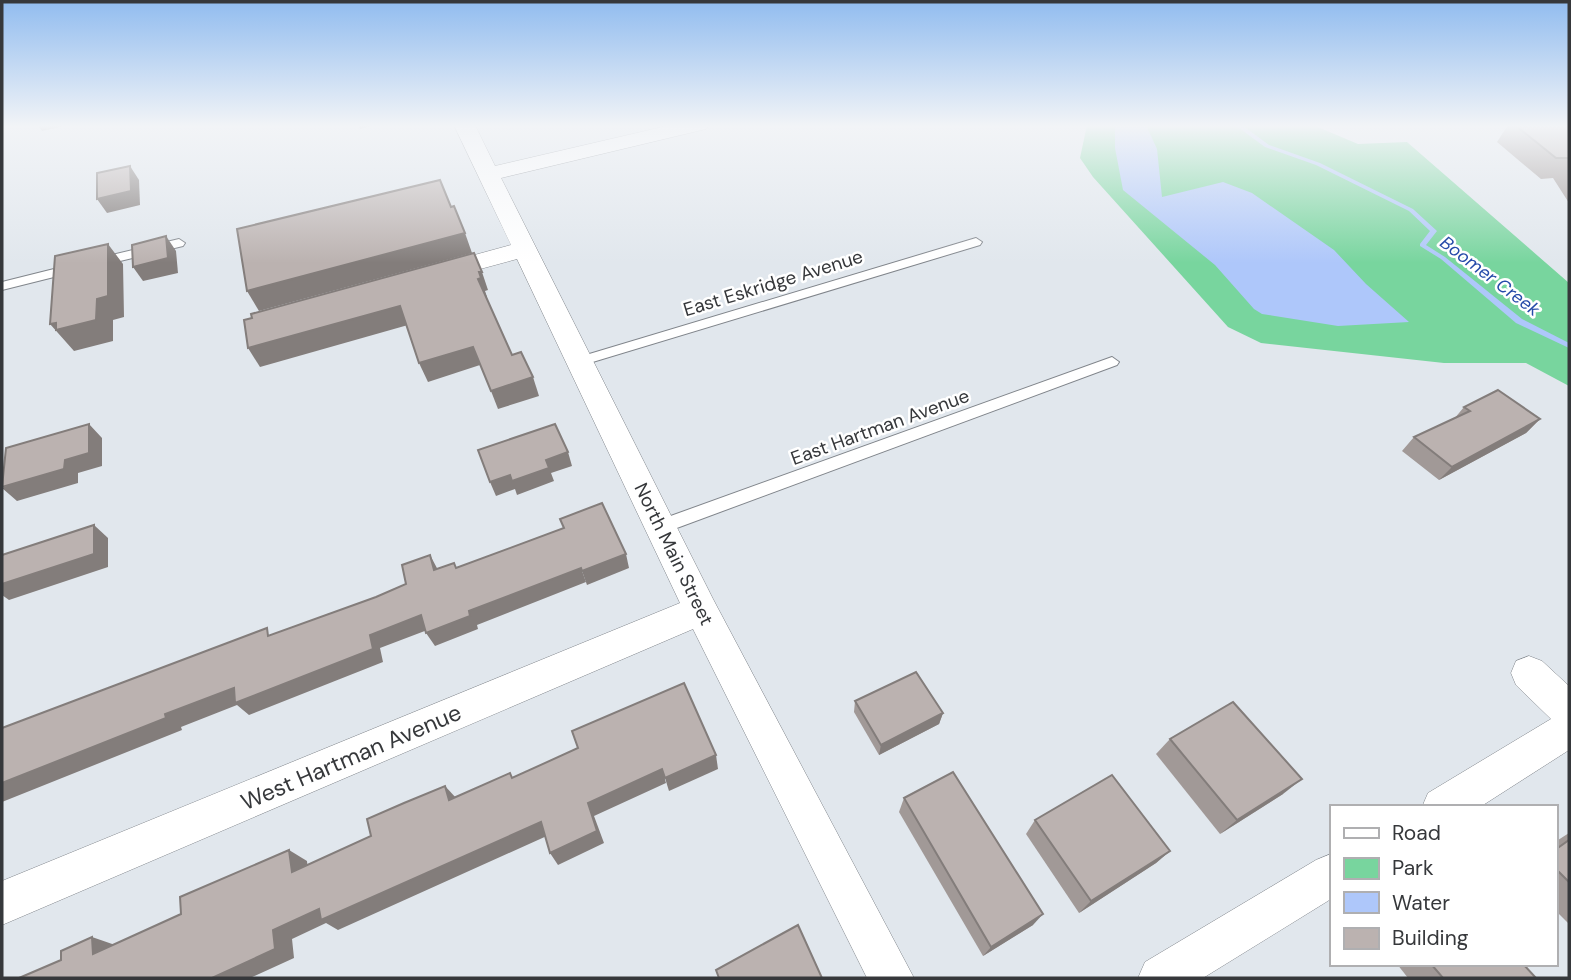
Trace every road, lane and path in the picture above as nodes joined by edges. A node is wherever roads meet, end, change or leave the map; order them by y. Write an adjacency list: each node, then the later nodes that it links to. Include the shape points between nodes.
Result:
1 (488, 171): 3 (street, North Main Street)
2 (504, 171): 3 (street)
3 (490, 174): 6 (street, North Main Street)
4 (976, 242): 9 (lane, East Eskridge Avenue)
5 (179, 243): 8 (lane)
6 (525, 249): 7 (street); 9 (street, North Main Street)
7 (408, 281)
8 (2, 286)
9 (581, 361): 11 (street, North Main Street)
10 (1112, 362): 11 (lane, East Hartman Avenue)
11 (660, 527): 12 (street, North Main Street)
12 (701, 610): 18 (street, West Hartman Avenue); 19 (street, North Main Street)
13 (1529, 673): 14 (street)
14 (1569, 710)
15 (1569, 729): 16 (street)
16 (1445, 805)
17 (1330, 876): 20 (street)
18 (2, 903)
19 (891, 978)
20 (1161, 978)

